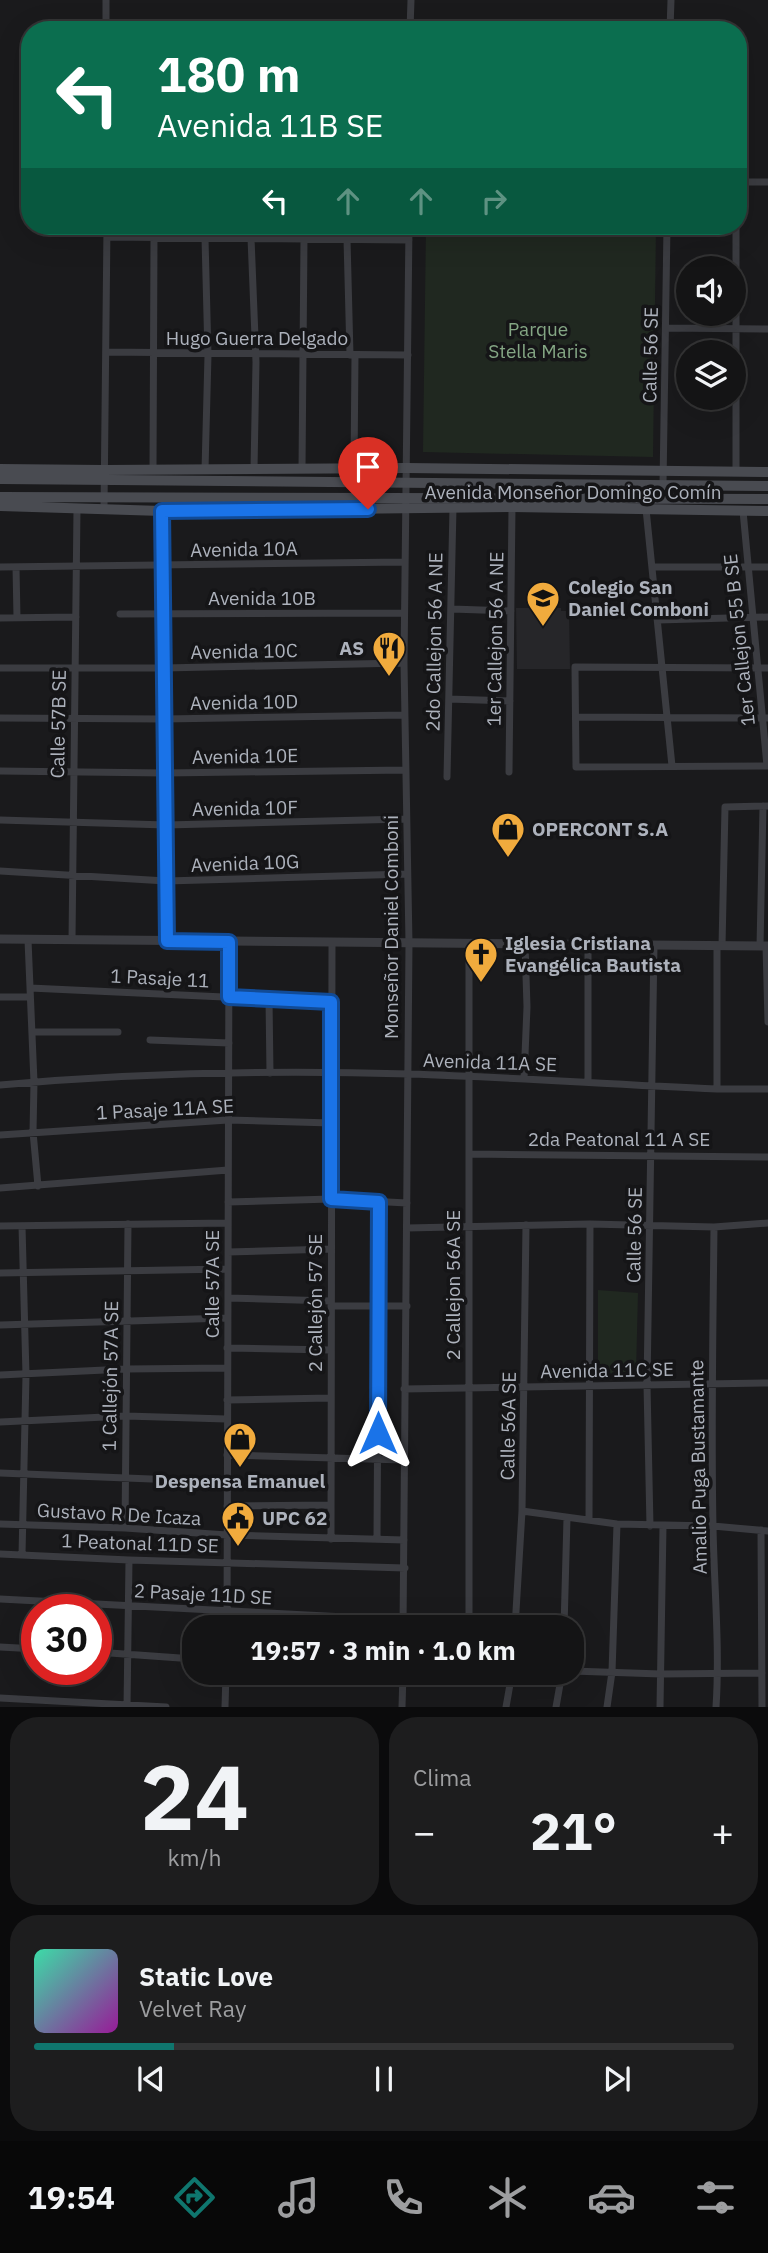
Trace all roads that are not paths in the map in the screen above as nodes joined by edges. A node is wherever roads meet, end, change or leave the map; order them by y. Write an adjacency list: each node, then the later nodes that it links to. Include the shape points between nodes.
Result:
1 (106, 0): 4 (street)
2 (411, 0): 5 (street)
3 (671, 0): 6 (street)
4 (106, 21)
5 (410, 21)
6 (670, 21)
7 (747, 182): 8 (street)
8 (768, 183)
9 (409, 235): 18 (street, Monseñor Daniel Comboni)
10 (667, 235): 19 (street, Calle 56 SE)
11 (736, 235): 20 (street)
12 (107, 237): 13 (street); 22 (street)
13 (154, 238): 14 (street); 23 (street)
14 (205, 238): 15 (street); 25 (street)
15 (251, 238): 16 (street); 26 (street)
16 (304, 239): 17 (street); 24 (street)
17 (347, 239): 18 (street); 27 (street)
18 (409, 240): 28 (street, Monseñor Daniel Comboni)
19 (666, 328): 20 (street); 36 (street, Calle 56 SE)
20 (736, 328): 21 (street); 37 (street)
21 (768, 328)
22 (106, 352): 23 (street, Hugo Guerra Delgado); 39 (street)
23 (152, 353): 25 (street, Hugo Guerra Delgado); 34 (street)
24 (302, 354): 26 (street, Hugo Guerra Delgado); 27 (street, Hugo Guerra Delgado); 32 (street)
25 (208, 355): 26 (street, Hugo Guerra Delgado); 35 (street)
26 (255, 355): 31 (street)
27 (353, 355): 28 (street, Hugo Guerra Delgado); 33 (street)
28 (408, 355): 29 (street, Monseñor Daniel Comboni)
29 (407, 468): 33 (main road, Avenida Monseñor Domingo Comín); 36 (main road, Avenida Monseñor Domingo Comín); 41 (street, Monseñor Daniel Comboni)
30 (0, 469): 39 (main road, Avenida Monseñor Domingo Comín)
31 (254, 469): 32 (main road, Avenida Monseñor Domingo Comín); 35 (main road, Avenida Monseñor Domingo Comín)
32 (302, 469): 33 (main road, Avenida Monseñor Domingo Comín)
33 (354, 469)
34 (153, 470): 35 (main road, Avenida Monseñor Domingo Comín); 39 (main road, Avenida Monseñor Domingo Comín)
35 (205, 470)
36 (664, 472): 37 (main road, Avenida Monseñor Domingo Comín); 42 (street, Calle 56 SE)
37 (736, 472): 38 (main road, Avenida Monseñor Domingo Comín)
38 (768, 472)
39 (104, 476): 40 (main road, Avenida Monseñor Domingo Comín); 41 (main road, Avenida Monseñor Domingo Comín); 47 (street)
40 (0, 479)
41 (407, 484): 42 (main road, Avenida Monseñor Domingo Comín); 45 (street, Monseñor Daniel Comboni)
42 (663, 485): 43 (main road, Avenida Monseñor Domingo Comín)
43 (768, 486)
44 (0, 497): 47 (main road, Avenida Monseñor Domingo Comín)
45 (407, 497): 46 (main road, Avenida Monseñor Domingo Comín); 47 (main road, Avenida Monseñor Domingo Comín); 49 (street, Monseñor Daniel Comboni)
46 (768, 499)
47 (104, 504): 52 (main road, Avenida Monseñor Domingo Comín); 54 (main road, Avenida Monseñor Domingo Comín)
48 (0, 506): 52 (main road, Avenida Monseñor Domingo Comín)
49 (407, 508): 50 (main road, Avenida Monseñor Domingo Comín); 54 (main road, Avenida Monseñor Domingo Comín); 57 (street, Monseñor Daniel Comboni)
50 (453, 508): 51 (main road, Avenida Monseñor Domingo Comín); 65 (street, 2do Callejon 56 A NE)
51 (512, 508): 53 (main road, Avenida Monseñor Domingo Comín); 66 (street, 1er Callejon 56 A NE)
52 (77, 509): 58 (street, Calle 57B SE)
53 (646, 509): 55 (main road, Avenida Monseñor Domingo Comín); 62 (street)
54 (162, 511): 59 (street)
55 (743, 511): 56 (main road, Avenida Monseñor Domingo Comín); 63 (street, 1er Callejon 55 B SE)
56 (768, 511)
57 (405, 562): 59 (street, Avenida 10A); 67 (street, Monseñor Daniel Comboni)
58 (76, 566): 59 (street, Avenida 10A); 61 (street, Avenida 10A); 70 (street, Calle 57B SE)
59 (163, 566): 69 (street)
60 (0, 567): 61 (street, Avenida 10A)
61 (16, 567): 73 (street)
62 (652, 567): 63 (street); 75 (street)
63 (747, 567): 64 (street); 74 (street, 1er Callejon 55 B SE)
64 (768, 567)
65 (452, 609): 66 (street); 83 (street, 2do Callejon 56 A NE)
66 (511, 611): 84 (street, 1er Callejon 56 A NE)
67 (404, 613): 69 (street, Avenida 10B); 76 (street, Monseñor Daniel Comboni)
68 (120, 614): 69 (street, Avenida 10B)
69 (163, 615): 79 (street)
70 (76, 617): 73 (street); 82 (street, Calle 57B SE)
71 (768, 617): 74 (street)
72 (0, 618): 73 (street)
73 (17, 618)
74 (752, 618): 75 (street); 80 (street, 1er Callejon 55 B SE)
75 (657, 620): 77 (street)
76 (404, 663): 79 (street, Avenida 10C); 85 (street, Monseñor Daniel Comboni)
77 (662, 667): 80 (street); 86 (street, via 575,667); 88 (street)
78 (0, 668): 82 (street, Avenida 10C)
79 (164, 668): 82 (street, Avenida 10C); 91 (street)
80 (757, 668): 81 (street); 89 (street, 1er Callejon 55 B SE)
81 (768, 668)
82 (75, 669): 90 (street, Calle 57B SE)
83 (449, 699): 84 (street); 99 (street, 2do Callejon 56 A NE)
84 (510, 701): 96 (street, 1er Callejon 56 A NE)
85 (404, 715): 91 (street, Avenida 10D); 94 (street, Monseñor Daniel Comboni)
86 (576, 717): 88 (street); 92 (street, via 576,767)
87 (0, 718): 90 (street, Avenida 10D)
88 (667, 718): 89 (street); 92 (street)
89 (765, 718): 93 (street, 1er Callejon 55 B SE)
90 (74, 719): 91 (street, Avenida 10D); 97 (street, Calle 57B SE)
91 (164, 719): 98 (street)
92 (672, 766): 93 (street)
93 (768, 766)
94 (405, 770): 98 (street, Avenida 10E); 102 (street, Monseñor Daniel Comboni)
95 (0, 771): 97 (street, Avenida 10E)
96 (509, 772)
97 (74, 773): 98 (street, Avenida 10E); 103 (street, Calle 57B SE)
98 (165, 773): 104 (street)
99 (447, 777)
100 (765, 806): 120 (street, via 725,807); 121 (street)
101 (0, 820): 103 (street, Avenida 10F)
102 (407, 820): 104 (street, Avenida 10F); 106 (street, Monseñor Daniel Comboni)
103 (73, 823): 104 (street, Avenida 10F); 107 (street, Calle 57B SE)
104 (166, 825): 108 (street)
105 (0, 871): 107 (street, Avenida 10G)
106 (407, 874): 108 (street, Avenida 10G); 115 (street, Monseñor Daniel Comboni)
107 (72, 875): 108 (street, Avenida 10G); 111 (street, Calle 57B SE)
108 (166, 881): 112 (street)
109 (0, 939): 110 (street)
110 (28, 940): 111 (street); 122 (street)
111 (72, 940): 112 (street)
112 (167, 941): 113 (street)
113 (229, 942): 114 (street); 124 (street, Calle 57A SE)
114 (332, 942): 115 (street); 126 (street, 2 Callejón 57 SE)
115 (409, 943): 116 (street); 135 (street, Monseñor Daniel Comboni)
116 (469, 943): 117 (street); 136 (street, 2 Callejon 56A SE)
117 (525, 944): 118 (street); 137 (street)
118 (588, 945): 119 (street); 139 (street)
119 (654, 945): 120 (street); 141 (street, Calle 56 SE)
120 (719, 946): 121 (street); 142 (street)
121 (765, 946): 127 (street)
122 (30, 993): 123 (street, 1 Pasaje 11); 124 (street, 1 Pasaje 11); 128 (street)
123 (0, 997)
124 (229, 997): 125 (street, 1 Pasaje 11); 131 (street, Calle 57A SE)
125 (269, 999): 126 (street, 1 Pasaje 11); 133 (street)
126 (331, 1002): 134 (street, 2 Callejón 57 SE)
127 (768, 1022)
128 (32, 1032): 129 (street); 138 (street)
129 (118, 1032)
130 (150, 1040): 131 (street)
131 (229, 1043): 132 (street, Calle 57A SE)
132 (228, 1073): 133 (street, Avenida 11A SE); 138 (street, Avenida 11A SE); 144 (street, Calle 57A SE)
133 (270, 1073): 134 (street, Avenida 11A SE)
134 (331, 1073): 135 (street, Avenida 11A SE); 145 (street, 2 Callejón 57 SE)
135 (407, 1074): 136 (street, Avenida 11A SE); 157 (street, Monseñor Daniel Comboni)
136 (469, 1077): 137 (street, Avenida 11A SE); 148 (street, 2 Callejon 56A SE)
137 (524, 1079): 139 (street, Avenida 11A SE)
138 (34, 1082): 140 (street, Avenida 11A SE); 146 (street)
139 (588, 1082): 141 (street, Avenida 11A SE)
140 (0, 1085)
141 (651, 1086): 142 (street, Avenida 11A SE); 149 (street, Calle 56 SE)
142 (717, 1089): 143 (street, Avenida 11A SE)
143 (768, 1089)
144 (228, 1120): 145 (street, 1 Pasaje 11A SE); 146 (street, 1 Pasaje 11A SE); 151 (street, Calle 57A SE)
145 (331, 1123): 154 (street, 2 Callejón 57 SE)
146 (33, 1132): 147 (street, 1 Pasaje 11A SE); 152 (street)
147 (0, 1135)
148 (469, 1154): 149 (street, 2da Peatonal 11 A SE); 166 (street, 2 Callejon 56A SE)
149 (650, 1155): 150 (street, 2da Peatonal 11 A SE); 165 (street, Calle 56 SE)
150 (768, 1157)
151 (228, 1170): 152 (street); 155 (street, Calle 57A SE)
152 (38, 1186): 153 (street)
153 (0, 1188)
154 (331, 1199): 155 (street); 156 (street); 169 (street, 2 Callejón 57 SE)
155 (228, 1202): 158 (street, Calle 57A SE)
156 (379, 1202): 157 (street); 177 (street)
157 (407, 1203): 168 (street, Monseñor Daniel Comboni)
158 (228, 1223): 160 (street); 170 (street, Calle 57A SE)
159 (768, 1223): 167 (street)
160 (128, 1224): 164 (street); 172 (street, 1 Callejón 57A SE)
161 (590, 1224): 162 (street); 165 (street); 191 (street)
162 (526, 1225): 166 (street); 193 (street, Calle 56A SE)
163 (0, 1226): 164 (street)
164 (22, 1226): 174 (street)
165 (650, 1226): 167 (street); 192 (street, Calle 56 SE)
166 (469, 1227): 168 (street); 194 (street, 2 Callejon 56A SE)
167 (714, 1227): 190 (street, Amalio Puga Bustamante)
168 (407, 1228): 178 (street, Monseñor Daniel Comboni)
169 (331, 1249): 170 (street); 176 (street, 2 Callejón 57 SE)
170 (228, 1252): 171 (street, Calle 57A SE)
171 (228, 1269): 172 (street); 175 (street, Calle 57A SE)
172 (127, 1271): 174 (street); 180 (street, 1 Callejón 57A SE)
173 (0, 1273): 174 (street)
174 (22, 1273): 182 (street)
175 (228, 1298): 176 (street); 179 (street, Calle 57A SE)
176 (331, 1303): 177 (street); 184 (street, 2 Callejón 57 SE)
177 (378, 1306): 178 (street); 204 (street)
178 (407, 1306): 195 (street, Monseñor Daniel Comboni)
179 (228, 1318): 180 (street); 183 (street, Calle 57A SE)
180 (127, 1320): 182 (street); 186 (street, 1 Callejón 57A SE)
181 (0, 1325): 182 (street)
182 (24, 1326): 188 (street)
183 (227, 1348): 184 (street); 185 (street, Calle 57A SE)
184 (331, 1350): 196 (street, 2 Callejón 57 SE)
185 (227, 1368): 186 (street); 197 (street, Calle 57A SE)
186 (126, 1369): 188 (street); 198 (street, 1 Callejón 57A SE)
187 (0, 1375): 188 (street)
188 (26, 1375): 201 (street)
189 (768, 1383): 190 (street, Avenida 11C SE)
190 (712, 1384): 192 (street, Avenida 11C SE); 220 (street, Amalio Puga Bustamante)
191 (589, 1385): 192 (street, Avenida 11C SE); 193 (street, Avenida 11C SE); 214 (street)
192 (647, 1385): 219 (street, Calle 56 SE)
193 (524, 1387): 194 (street, Avenida 11C SE); 212 (street, Calle 56A SE)
194 (469, 1388): 195 (street, Avenida 11C SE); 238 (street, 2 Callejon 56A SE)
195 (404, 1389): 205 (street, Monseñor Daniel Comboni)
196 (330, 1398): 197 (street); 203 (street, 2 Callejón 57 SE)
197 (227, 1400): 199 (street, Calle 57A SE)
198 (126, 1416): 199 (street); 201 (street); 208 (street, 1 Callejón 57A SE)
199 (226, 1419): 202 (street, Calle 57A SE)
200 (0, 1422): 201 (street)
201 (24, 1422): 207 (street)
202 (227, 1455): 203 (street); 209 (street, Calle 57A SE)
203 (330, 1458): 204 (street); 210 (street, 2 Callejón 57 SE)
204 (379, 1458): 205 (street); 225 (street)
205 (404, 1460): 226 (street, Monseñor Daniel Comboni)
206 (0, 1473): 207 (street)
207 (22, 1474): 208 (street); 217 (street)
208 (125, 1478): 209 (street); 221 (street, 1 Callejón 57A SE)
209 (227, 1482): 211 (street, Calle 57A SE)
210 (330, 1505): 211 (street); 224 (street, 2 Callejón 57 SE)
211 (227, 1506): 223 (street, Calle 57A SE)
212 (523, 1511): 213 (street); 239 (street, Calle 56A SE)
213 (567, 1518): 214 (street); 240 (street)
214 (589, 1520): 216 (street)
215 (0, 1524): 217 (street, Gustavo R De Icaza)
216 (617, 1524): 219 (street); 247 (street)
217 (22, 1525): 221 (street, Gustavo R De Icaza); 228 (street)
218 (663, 1525): 219 (street); 220 (street); 250 (street)
219 (650, 1526)
220 (713, 1526): 222 (street); 248 (street, Amalio Puga Bustamante)
221 (125, 1528): 223 (street, Gustavo R De Icaza)
222 (765, 1531): 249 (street)
223 (227, 1535): 224 (street, Gustavo R De Icaza); 230 (street, Calle 57A SE)
224 (331, 1539): 225 (street, Gustavo R De Icaza)
225 (377, 1539): 226 (street, Gustavo R De Icaza)
226 (404, 1540): 231 (street, Monseñor Daniel Comboni)
227 (0, 1553): 228 (street, 1 Peatonal 11D SE)
228 (22, 1555): 229 (street, 1 Peatonal 11D SE)
229 (129, 1560): 230 (street, 1 Peatonal 11D SE); 233 (street)
230 (227, 1562): 231 (street, 1 Peatonal 11D SE); 234 (street, Calle 57A SE)
231 (404, 1568): 237 (street, Monseñor Daniel Comboni)
232 (0, 1599): 233 (street, 2 Pasaje 11D SE)
233 (129, 1606): 234 (street, 2 Pasaje 11D SE); 244 (street)
234 (227, 1611): 235 (street, Calle 57A SE); 236 (street, 2 Pasaje 11D SE)
235 (227, 1615)
236 (281, 1615)
237 (404, 1615)
238 (469, 1615)
239 (516, 1615)
240 (564, 1615)
241 (0, 1647): 242 (street)
242 (21, 1648)
243 (112, 1652): 244 (street)
244 (129, 1653): 245 (street); 256 (street)
245 (182, 1658)
246 (584, 1671): 247 (street)
247 (612, 1672): 250 (street); 262 (street)
248 (718, 1673): 249 (street); 250 (street); 264 (street, Amalio Puga Bustamante)
249 (762, 1673): 265 (street)
250 (661, 1674): 263 (street)
251 (226, 1685): 258 (street)
252 (403, 1685): 259 (street)
253 (510, 1685): 260 (street)
254 (560, 1685): 261 (street)
255 (0, 1698): 256 (street)
256 (127, 1705): 257 (street)
257 (166, 1707)
258 (225, 1707)
259 (402, 1707)
260 (506, 1707)
261 (556, 1707)
262 (607, 1707)
263 (660, 1707)
264 (716, 1707)
265 (762, 1707)

